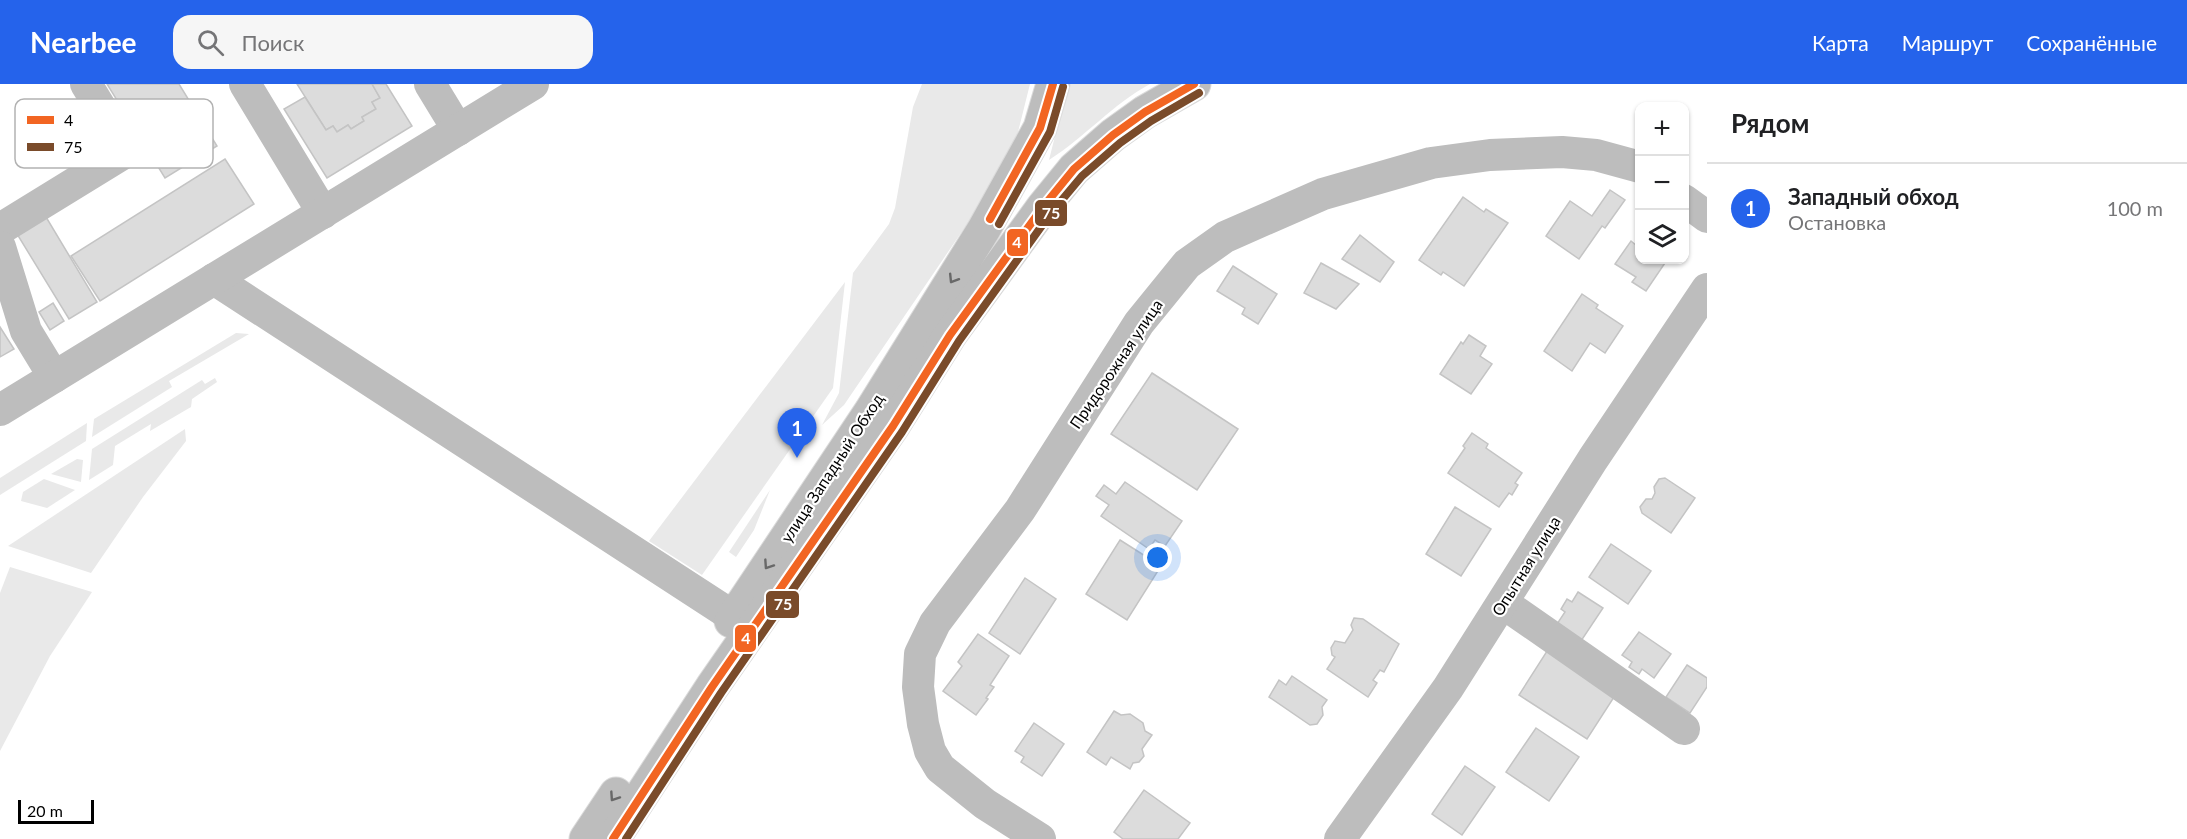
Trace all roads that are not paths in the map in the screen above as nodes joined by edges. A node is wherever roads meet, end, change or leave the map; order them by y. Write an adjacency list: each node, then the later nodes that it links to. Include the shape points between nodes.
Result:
1 (86, 84): 7 (street)
2 (244, 84): 12 (street)
3 (430, 84): 8 (street)
4 (533, 84): 8 (street)
5 (1053, 84): 21 (highway, улица Западный Обход, one-way to 21, via 1040,128 984,229 871,411)
6 (1194, 84): 24 (highway, улица Западный Обход, via 1113,135 1074,169 1043,207 950,335 893,426 712,687)
7 (95, 99)
8 (458, 130): 12 (street)
9 (1635, 166): 25 (street, Придорожная улица, via 1596,155 1562,152 1490,155 1431,164 1323,194 1225,237 1187,264 1140,323 1020,510 935,623 920,654 918,687 930,751 940,768 985,804)
10 (99, 168): 14 (street)
11 (1689, 204): 13 (street)
12 (323, 213): 16 (street)
13 (1707, 217)
14 (0, 229)
15 (0, 247): 18 (street, via 26,331)
16 (214, 279): 18 (street); 21 (street)
17 (1707, 289): 20 (street, Опытная улица)
18 (54, 377): 19 (street)
19 (0, 410)
20 (1503, 603): 22 (street); 26 (street, Опытная улица, via 1448,688)
21 (734, 617): 23 (highway, улица Западный Обход, one-way to 23)
22 (1684, 729)
23 (586, 839)
24 (614, 839)
25 (1040, 839)
26 (1340, 839)

